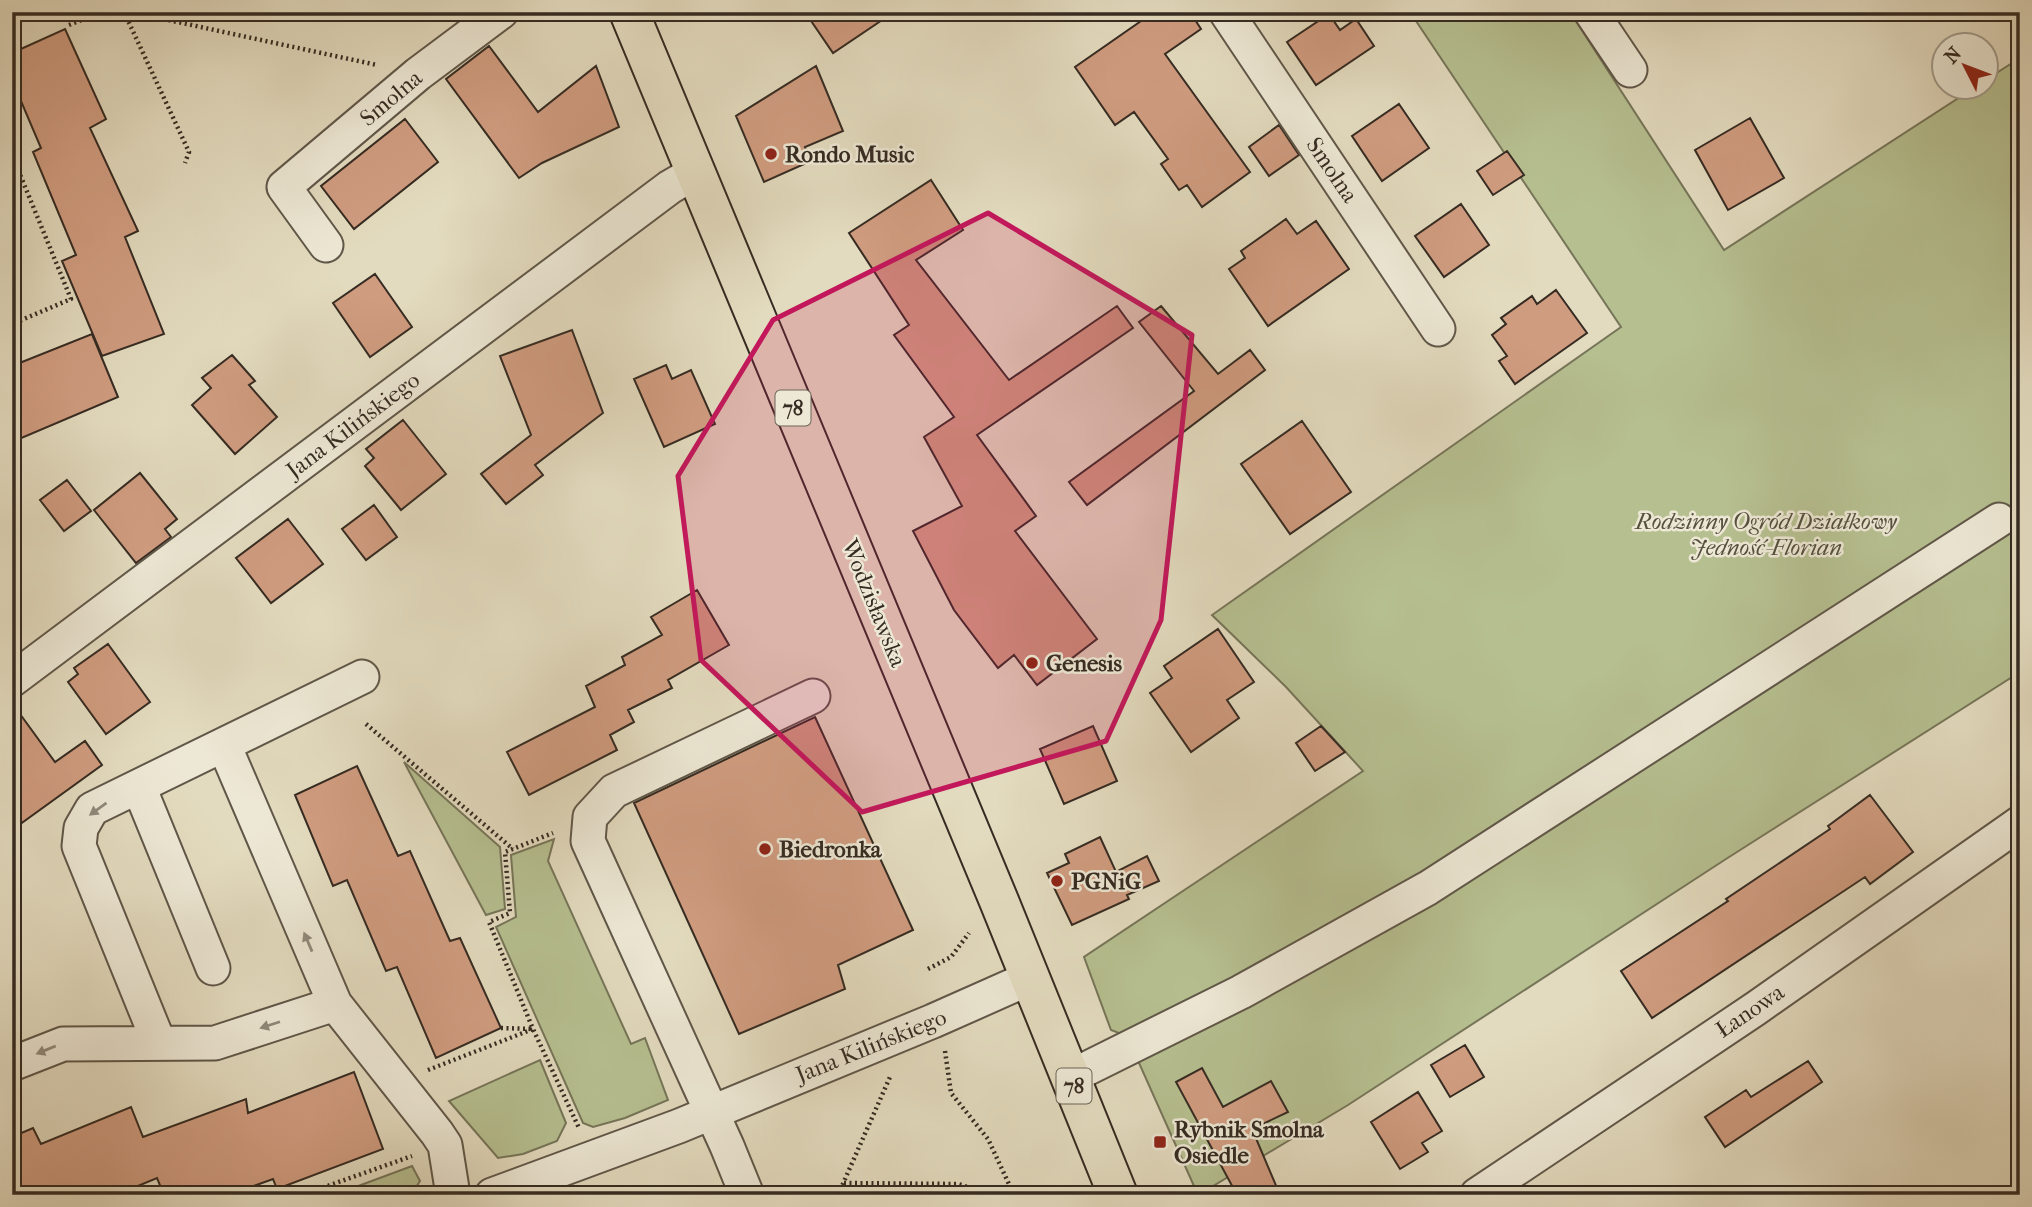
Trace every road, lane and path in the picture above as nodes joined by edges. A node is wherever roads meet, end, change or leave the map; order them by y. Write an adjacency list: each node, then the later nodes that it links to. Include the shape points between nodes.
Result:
1 (102, 12): 8 (path)
2 (124, 12): 12 (path, via 189,152)
3 (131, 12): 10 (path)
4 (501, 12): 10 (street, Smolna)
5 (629, 12): 13 (main road, Wodzisławska / 78)
6 (1226, 12): 16 (street, Smolna)
7 (1591, 12): 9 (street)
8 (69, 25)
9 (1630, 70)
10 (418, 74): 14 (street, Smolna, via 284,187)
11 (12, 155): 15 (path, via 71,299)
12 (185, 163)
13 (696, 172): 19 (street, Jana Kilińskiego); 30 (main road, Wodzisławska / 78)
14 (326, 244)
15 (12, 324)
16 (1438, 329)
17 (1999, 520): 39 (street, via 1428,888 1241,992)
18 (362, 677): 22 (street)
19 (12, 680)
20 (813, 696): 40 (street, via 614,791 590,817 588,841)
21 (366, 724): 26 (path)
22 (224, 745): 23 (street); 31 (street, one-way to 22)
23 (139, 787): 28 (street); 34 (street, one-way to 34, via 92,810 81,828 79,846)
24 (2020, 823): 52 (street, Łanowa, via 1755,1009)
25 (556, 832): 26 (path)
26 (513, 849): 33 (path, via 505,852 510,913 489,922)
27 (970, 933): 29 (path, via 951,957)
28 (213, 968)
29 (928, 970)
30 (1030, 978): 39 (main road, Wodzisławska / 78); 40 (street, Jana Kilińskiego)
31 (335, 1004): 34 (street, one-way to 34, via 215,1043); 45 (street, via 445,1145)
32 (501, 1028): 33 (path)
33 (533, 1029): 37 (path); 42 (path)
34 (159, 1043): 36 (street, one-way to 36, via 64,1044)
35 (945, 1051): 50 (path, via 951,1093 988,1139)
36 (12, 1064)
37 (421, 1072)
38 (892, 1072): 43 (path)
39 (1070, 1077): 51 (main road, Wodzisławska / 78)
40 (711, 1111): 42 (street, Jana Kilińskiego); 47 (street)
41 (420, 1154): 44 (path)
42 (593, 1157): 46 (street, Jana Kilińskiego)
43 (844, 1183): 48 (path); 49 (path, via 958,1184)
44 (302, 1195)
45 (453, 1195)
46 (492, 1195)
47 (747, 1195)
48 (838, 1195)
49 (994, 1195)
50 (1014, 1195)
51 (1118, 1195)
52 (1477, 1195)

